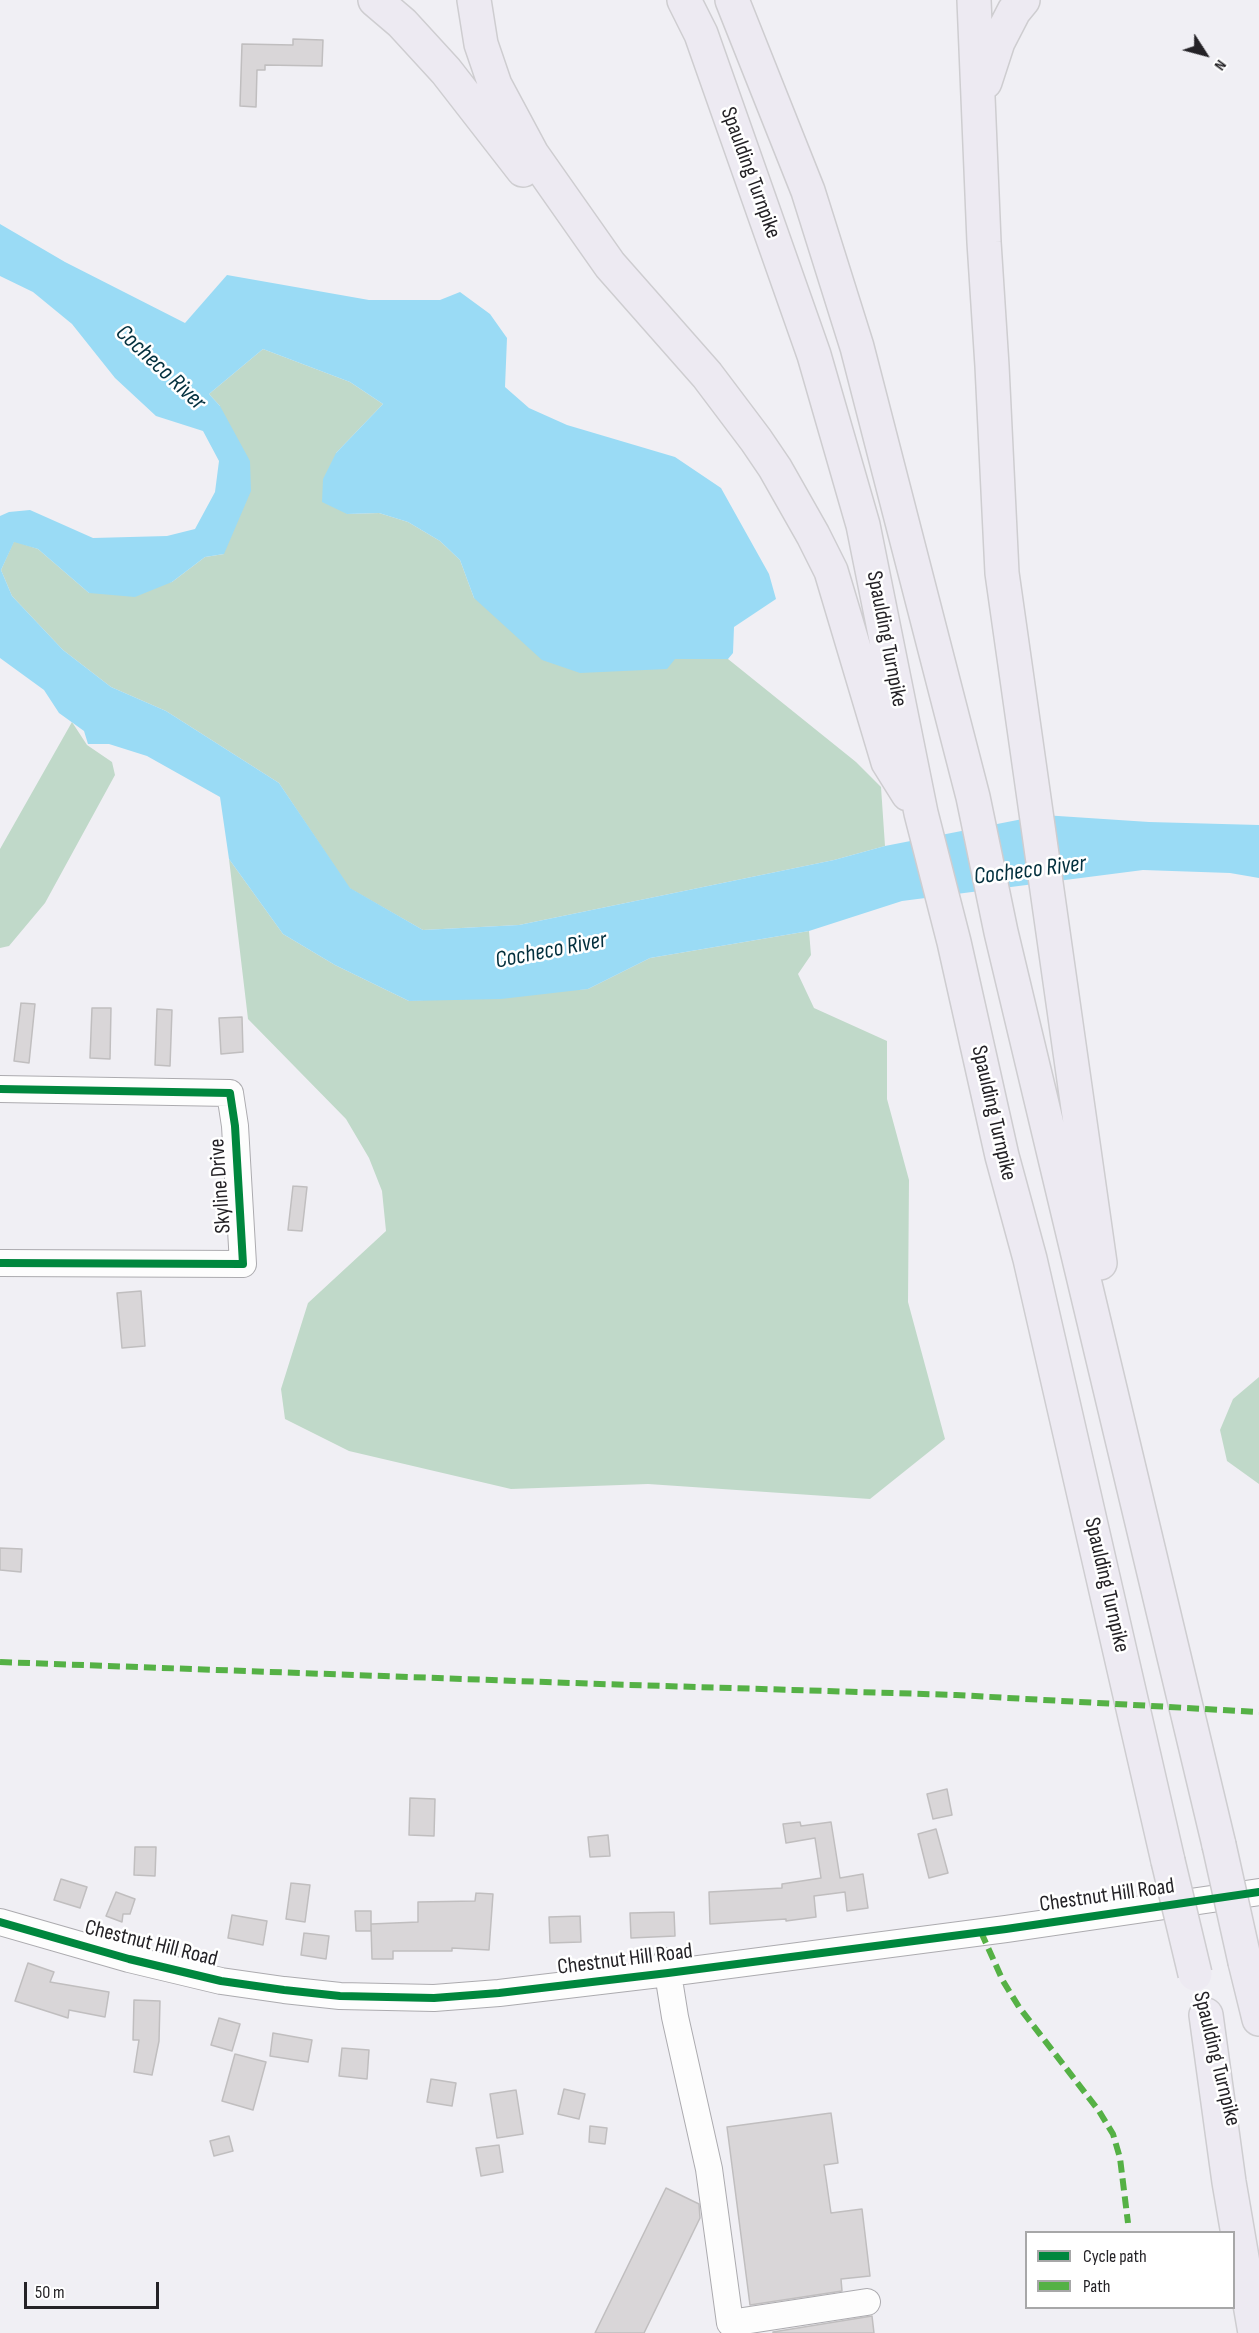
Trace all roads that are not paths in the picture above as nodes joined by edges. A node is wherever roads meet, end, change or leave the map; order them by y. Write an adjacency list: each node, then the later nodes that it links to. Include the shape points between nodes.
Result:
1 (375, 0): 8 (highway, via 446,71 527,175)
2 (474, 0): 8 (highway, via 481,44 495,85 532,154)
3 (684, 0): 9 (highway, Spaulding Turnpike, via 701,34 814,355 863,525)
4 (732, 0): 12 (highway, Spaulding Turnpike, via 808,191 857,347 972,797)
5 (974, 0): 7 (highway)
6 (1023, 0): 7 (highway, via 998,42)
7 (978, 104): 12 (highway, via 1002,573)
8 (597, 247): 9 (highway, via 707,375 775,468 831,571 888,762)
9 (921, 813): 16 (highway, Spaulding Turnpike, bridge, via 1030,1259)
10 (0, 1089): 11 (street, Skyline Drive, via 230,1093 243,1264)
11 (0, 1263)
12 (1128, 1470): 17 (highway, Spaulding Turnpike, bridge)
13 (1259, 1892): 15 (street, Chestnut Hill Road, via 1006,1929)
14 (0, 1922): 15 (street, Chestnut Hill Road, via 221,1981 340,1996 434,1998 499,1993)
15 (667, 1967): 19 (street, via 709,2169 730,2323)
16 (1206, 2015): 18 (highway, Spaulding Turnpike); 20 (highway, via 1228,2182)
17 (1259, 2019)
18 (1259, 2239)
19 (867, 2302)
20 (1256, 2333)

